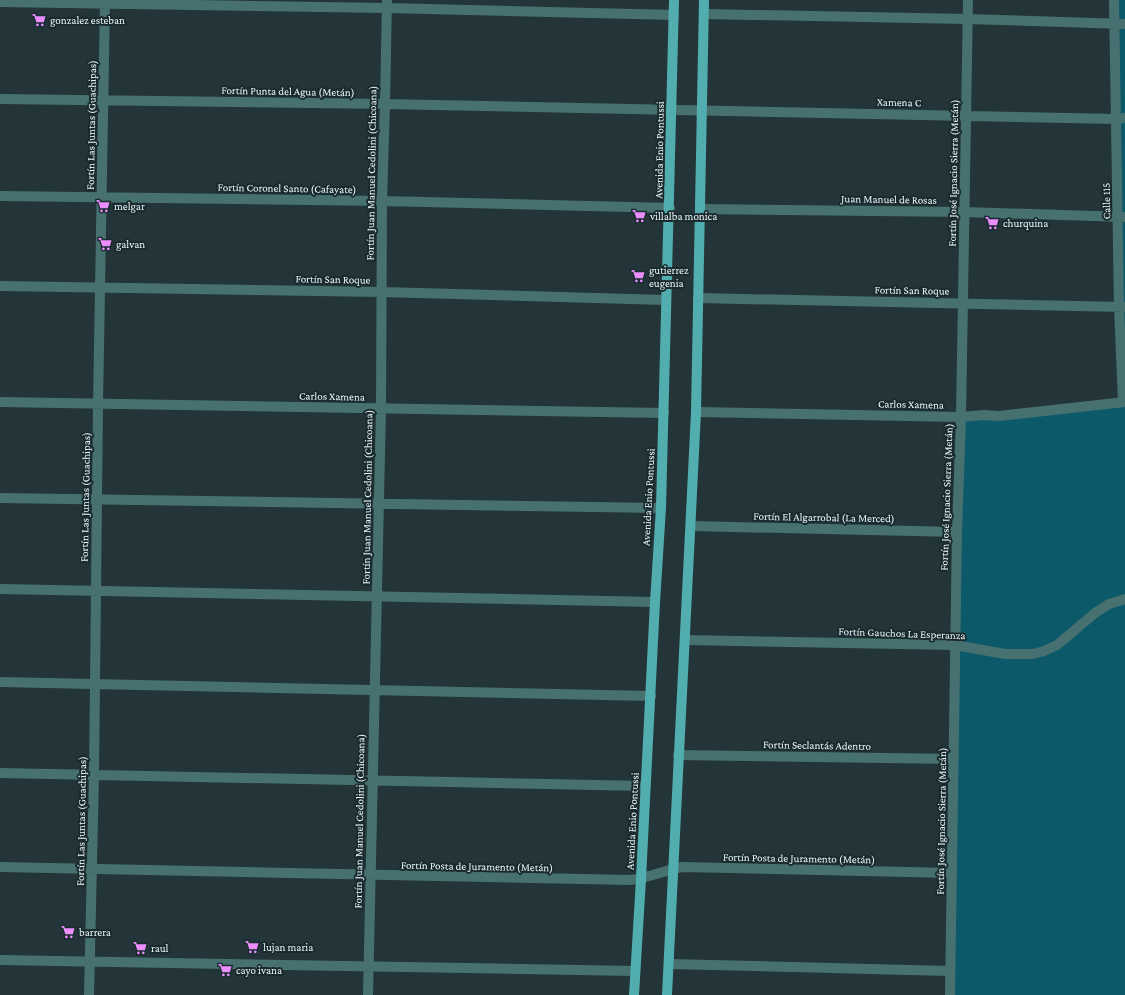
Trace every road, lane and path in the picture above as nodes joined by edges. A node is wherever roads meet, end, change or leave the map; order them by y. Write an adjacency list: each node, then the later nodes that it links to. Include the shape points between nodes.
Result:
1 (674, 0): 9 (main road, Avenida Enio Pontussi)
2 (704, 0): 8 (main road)
3 (968, 0): 10 (street, Fortín José Ignacio Sierra (Metán))
4 (1114, 0): 11 (street, Calle 115)
5 (0, 2): 6 (street)
6 (105, 2): 7 (street); 14 (street, Fortín Las Juntas (Guachipas))
7 (387, 4): 9 (street); 15 (street, Fortín Juan Manuel Cedolini (Chicoana))
8 (704, 14): 10 (street); 17 (main road)
9 (674, 15): 16 (main road, Avenida Enio Pontussi)
10 (967, 19): 11 (street); 18 (street, Fortín José Ignacio Sierra (Metán))
11 (1114, 24): 12 (street); 19 (street, Calle 115)
12 (1125, 24)
13 (0, 99): 14 (street, Fortín Punta del Agua (Metán))
14 (103, 100): 15 (street, Fortín Punta del Agua (Metán)); 21 (street, Fortín Las Juntas (Guachipas))
15 (386, 104): 16 (street, Fortín Punta del Agua (Metán)); 22 (street, Fortín Juan Manuel Cedolini (Chicoana))
16 (672, 111): 17 (street, Xamena C); 23 (main road, Avenida Enio Pontussi)
17 (702, 111): 18 (street, Xamena C); 24 (main road)
18 (965, 115): 19 (street, Xamena C); 25 (street, Fortín José Ignacio Sierra (Metán))
19 (1121, 118): 26 (street, Calle 115)
20 (0, 196): 21 (street, Fortín Coronel Santo (Cafayate))
21 (102, 198): 22 (street, Fortín Coronel Santo (Cafayate)); 28 (street, Fortín Las Juntas (Guachipas))
22 (382, 201): 23 (street, Fortín Coronel Santo (Cafayate)); 29 (street, Fortín Juan Manuel Cedolini (Chicoana))
23 (670, 208): 31 (main road, Avenida Enio Pontussi)
24 (700, 209): 25 (street, Juan Manuel de Rosas); 30 (main road)
25 (964, 212): 26 (street, Juan Manuel de Rosas); 32 (street, Fortín José Ignacio Sierra (Metán))
26 (1122, 216): 33 (street, Calle 115)
27 (0, 286): 28 (street, Fortín San Roque)
28 (101, 289): 29 (street, Fortín San Roque); 36 (street, Fortín Las Juntas (Guachipas))
29 (381, 292): 31 (street, Fortín San Roque); 37 (street, Fortín Juan Manuel Cedolini (Chicoana))
30 (698, 298): 32 (street, Fortín San Roque); 38 (main road)
31 (666, 300): 39 (main road, Avenida Enio Pontussi)
32 (962, 303): 33 (street, Fortín San Roque); 40 (street, Fortín José Ignacio Sierra (Metán))
33 (1122, 307): 35 (street, Calle 115)
34 (0, 402): 36 (street, Carlos Xamena)
35 (1124, 402): 40 (street, Carlos Xamena, via 999,416)
36 (98, 405): 37 (street, Carlos Xamena); 42 (street, Fortín Las Juntas (Guachipas))
37 (381, 409): 39 (street, Carlos Xamena); 43 (street, Fortín Juan Manuel Cedolini (Chicoana))
38 (696, 412): 40 (street, Carlos Xamena); 45 (main road)
39 (664, 413): 44 (main road, Avenida Enio Pontussi)
40 (961, 417): 46 (street, Fortín José Ignacio Sierra (Metán))
41 (0, 498): 42 (street)
42 (97, 499): 43 (street); 48 (street, Fortín Las Juntas (Guachipas))
43 (379, 504): 44 (street); 49 (street, Fortín Juan Manuel Cedolini (Chicoana))
44 (661, 508): 51 (main road, Avenida Enio Pontussi)
45 (691, 526): 46 (street, Fortín El Algarrobal (La Merced)); 52 (main road)
46 (957, 532): 53 (street, Fortín José Ignacio Sierra (Metán))
47 (0, 589): 48 (street)
48 (96, 591): 49 (street); 55 (street, Fortín Las Juntas (Guachipas))
49 (377, 596): 51 (street); 56 (street, Fortín Juan Manuel Cedolini (Chicoana))
50 (1125, 599): 53 (street, Fortín Gauchos La Esperanza, via 1109,604 1095,613 1057,645 1033,654 1005,654)
51 (655, 602): 57 (main road, Avenida Enio Pontussi)
52 (685, 640): 53 (street, Fortín Gauchos La Esperanza); 58 (main road)
53 (955, 645): 59 (street, Fortín José Ignacio Sierra (Metán))
54 (0, 682): 55 (street)
55 (94, 683): 56 (street); 61 (street, Fortín Las Juntas (Guachipas))
56 (374, 690): 57 (street); 62 (street, Fortín Juan Manuel Cedolini (Chicoana))
57 (650, 696): 63 (main road, Avenida Enio Pontussi)
58 (678, 755): 59 (street, Fortín Seclantás Adentro); 66 (main road)
59 (954, 759): 67 (street, Fortín José Ignacio Sierra (Metán))
60 (0, 773): 61 (street)
61 (94, 775): 62 (street); 65 (street, Fortín Las Juntas (Guachipas))
62 (372, 781): 63 (street); 68 (street, Fortín Juan Manuel Cedolini (Chicoana))
63 (646, 786): 69 (main road, Avenida Enio Pontussi)
64 (0, 867): 65 (street, Fortín Posta de Juramento (Metán))
65 (92, 869): 68 (street, Fortín Posta de Juramento (Metán)); 71 (street, Fortín Las Juntas (Guachipas))
66 (673, 869): 67 (street, Fortín Posta de Juramento (Metán), via 683,867); 69 (street, Fortín Posta de Juramento (Metán)); 72 (main road)
67 (952, 873): 75 (street, Fortín José Ignacio Sierra (Metán))
68 (371, 876): 69 (street, Fortín Posta de Juramento (Metán)); 73 (street, Fortín Juan Manuel Cedolini (Chicoana))
69 (641, 879): 74 (main road, Avenida Enio Pontussi)
70 (0, 960): 71 (street)
71 (90, 961): 73 (street); 76 (street, Fortín Las Juntas (Guachipas))
72 (669, 964): 75 (street); 79 (main road)
73 (368, 967): 74 (street); 77 (street, Fortín Juan Manuel Cedolini (Chicoana))
74 (635, 971): 78 (main road, Avenida Enio Pontussi)
75 (950, 971): 80 (street, Fortín José Ignacio Sierra (Metán))
76 (89, 995)
77 (368, 995)
78 (634, 995)
79 (667, 995)
80 (950, 995)

